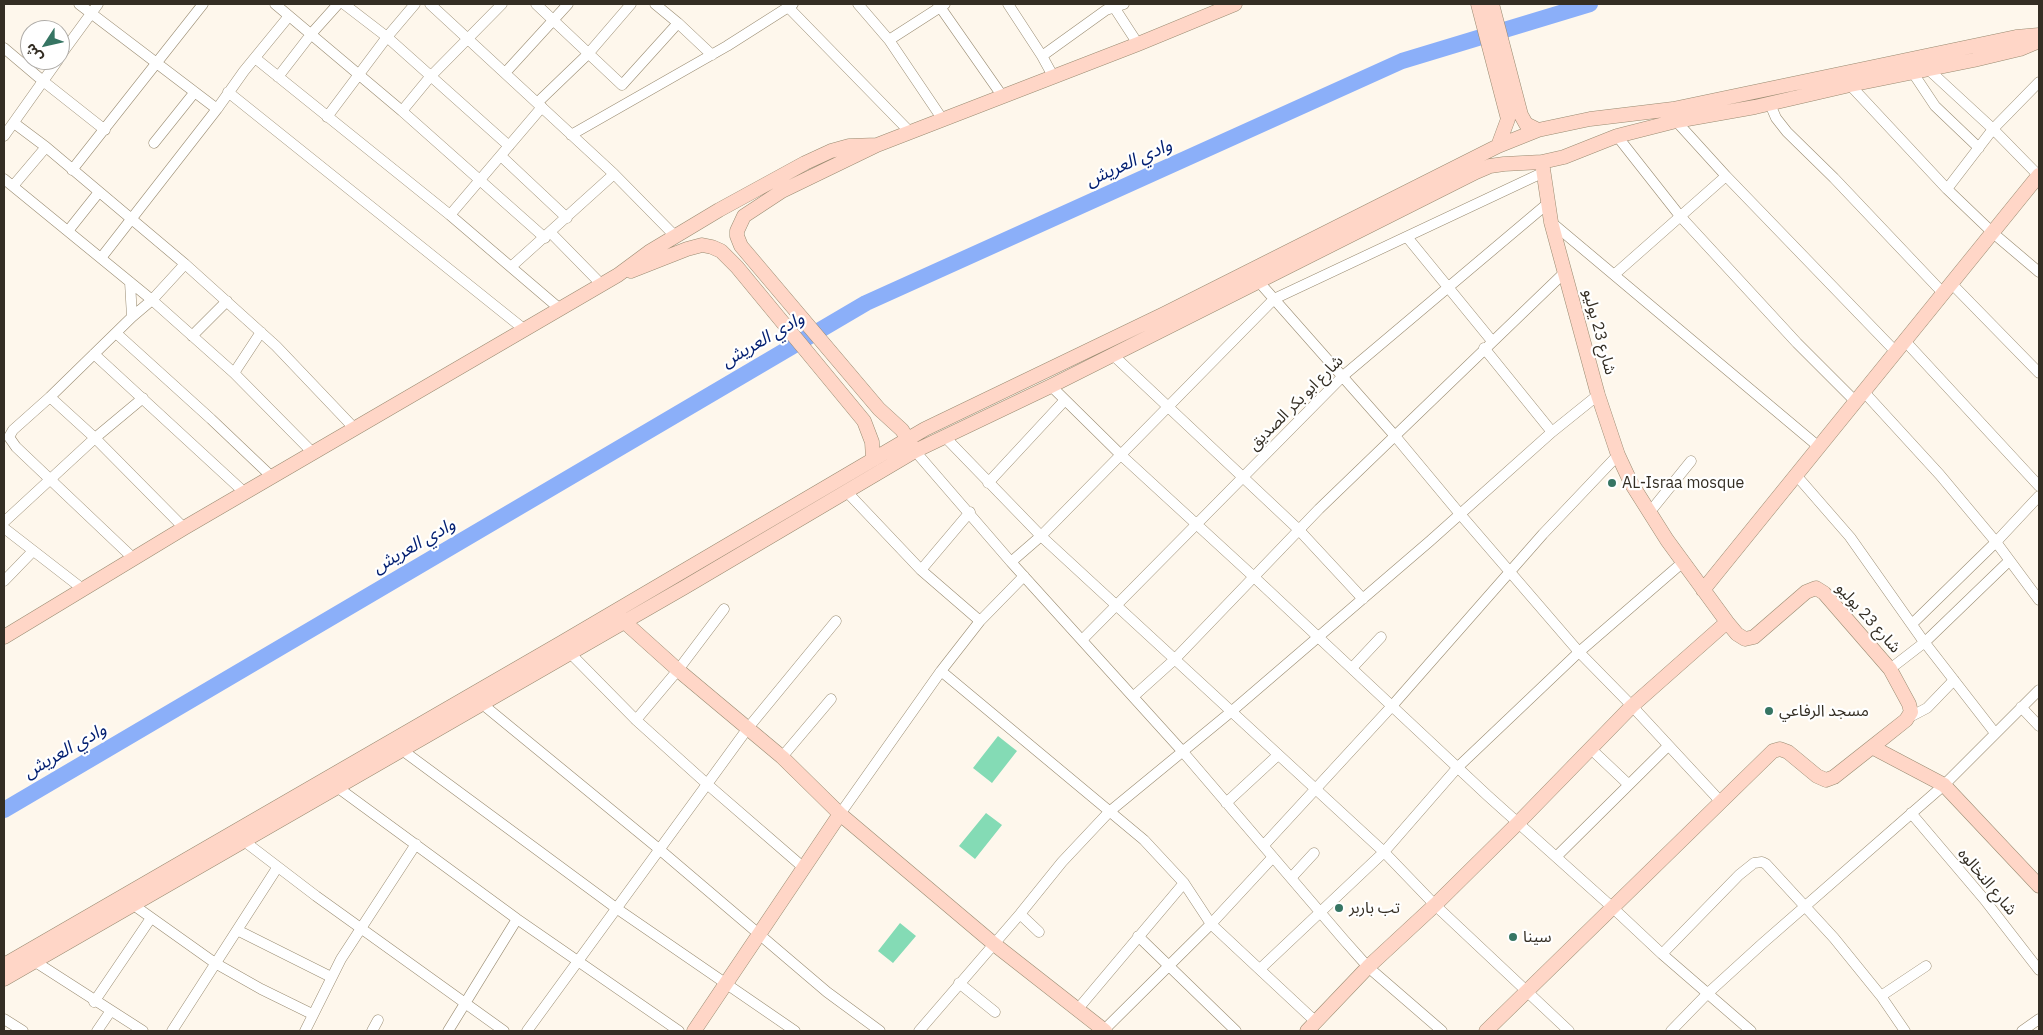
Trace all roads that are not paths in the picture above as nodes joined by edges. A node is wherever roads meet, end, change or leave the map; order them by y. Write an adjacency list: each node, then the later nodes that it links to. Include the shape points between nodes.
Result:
1 (79, 4): 23 (street)
2 (98, 4): 23 (street)
3 (203, 4): 41 (street)
4 (275, 4): 24 (street)
5 (338, 4): 27 (street)
6 (344, 4): 29 (street)
7 (415, 4): 29 (street)
8 (430, 4): 30 (street)
9 (502, 4): 30 (street)
10 (536, 4): 25 (street)
11 (568, 4): 25 (street)
12 (632, 4): 36 (street)
13 (654, 4): 26 (street)
14 (858, 4): 31 (street)
15 (1008, 4): 38 (street)
16 (1124, 4): 20 (street)
17 (1478, 4): 61 (street)
18 (1492, 4): 61 (street)
19 (941, 5): 31 (street); 57 (street)
20 (1113, 5): 34 (street); 38 (street)
21 (1229, 5): 34 (street)
22 (791, 6): 37 (street); 73 (street)
23 (90, 13): 33 (street); 41 (street)
24 (290, 16): 27 (street); 40 (street)
25 (553, 20): 36 (street); 44 (street)
26 (678, 24): 37 (street); 52 (street)
27 (312, 33): 46 (street); 48 (street)
28 (2039, 35): 39 (street, via 2016,37)
29 (387, 37): 46 (street); 49 (street)
30 (466, 38): 44 (street); 49 (street)
31 (889, 40): 67 (street)
32 (2039, 41): 39 (street, via 2020,49)
33 (70, 42)
34 (1138, 44): 47 (street)
35 (4, 48): 50 (street)
36 (588, 54): 52 (street); 60 (street)
37 (712, 55): 58 (street)
38 (1042, 56): 47 (street)
39 (1958, 57): 43 (street); 56 (street)
40 (254, 58): 48 (street); 55 (street)
41 (157, 64): 54 (street); 71 (street)
42 (51, 70): 50 (street)
43 (1930, 70): 45 (street); 70 (street)
44 (504, 73): 60 (street)
45 (1913, 73): 53 (street); 82 (street, via 1935,106)
46 (360, 75): 64 (street); 66 (street)
47 (1054, 76): 57 (street)
48 (278, 77): 66 (street)
49 (430, 77): 64 (street); 80 (street)
50 (42, 82): 69 (street); 71 (street)
51 (2039, 82): 70 (street)
52 (622, 85): 58 (street)
53 (1850, 85): 59 (street); 92 (street)
54 (194, 92): 63 (street); 77 (street)
55 (228, 92): 63 (street); 122 (street)
56 (1754, 93): 62 (street); 65 (street)
57 (1003, 96): 67 (street)
58 (636, 98): 75 (street)
59 (1770, 104): 62 (street); 116 (street, via 1787,132)
60 (540, 105): 75 (street); 80 (street)
61 (1512, 108): 72 (street, via 1526,124); 81 (street)
62 (1755, 108): 68 (street)
63 (217, 109): 98 (street)
64 (402, 111): 90 (street)
65 (1624, 115): 72 (street); 74 (street)
66 (327, 117): 95 (street)
67 (943, 120): 73 (street)
68 (1676, 121): 74 (street); 87 (street)
69 (14, 123): 76 (street); 79 (street)
70 (1993, 129): 82 (street); 88 (street)
71 (105, 130): 85 (street)
72 (1538, 130): 81 (street)
73 (910, 132): 78 (street)
74 (1623, 134): 84 (street); 96 (street)
75 (571, 135): 86 (street)
76 (4, 136)
77 (154, 143)
78 (876, 145): 103 (street, via 849,146 831,151); 147 (street, via 810,176 748,212 737,236 750,258)
79 (46, 146): 85 (street); 91 (street)
80 (509, 146): 83 (street)
81 (1498, 146): 147 (street)
82 (1979, 148): 92 (street)
83 (501, 156): 90 (street); 97 (street)
84 (1542, 167): 94 (street, شارع 23 يوليو); 104 (street); 113 (street, via 1490,166)
85 (72, 170): 93 (street)
86 (614, 174): 97 (street); 103 (street)
87 (1726, 176): 96 (street); 129 (street)
88 (2039, 176): 101 (street)
89 (4, 179): 91 (street)
90 (481, 179): 95 (street); 102 (street)
91 (13, 186): 100 (street)
92 (1947, 189): 101 (street)
93 (99, 192): 98 (street); 100 (street)
94 (1547, 204): 99 (street, شارع 23 يوليو); 115 (street, شارع ابو بكر الصديق)
95 (450, 215): 107 (street)
96 (1680, 216): 110 (street); 138 (street, via 1797,344)
97 (567, 218): 102 (street)
98 (132, 219): 105 (street); 106 (street)
99 (1551, 222): 108 (street, شارع 23 يوليو); 110 (street)
100 (68, 231): 105 (street)
101 (1993, 232): 109 (street); 116 (street)
102 (548, 236): 107 (street); 114 (street)
103 (675, 236): 111 (street)
104 (1408, 237): 115 (street); 117 (street)
105 (100, 258): 112 (street)
106 (185, 264): 118 (street); 119 (street)
107 (512, 266): 120 (street)
108 (1564, 272): 126 (street); 136 (street, شارع 23 يوليو)
109 (2039, 272)
110 (1615, 274): 148 (street)
111 (618, 275): 114 (street); 153 (street, via 702,245 722,251 864,421 872,442)
112 (130, 282): 118 (street); 121 (street)
113 (1259, 282): 117 (street); 131 (street)
114 (602, 285): 120 (street)
115 (1447, 287): 126 (street); 134 (street, شارع ابو بكر الصديق)
116 (1947, 288): 127 (street); 133 (street)
117 (1274, 299): 134 (street); 141 (street)
118 (152, 300): 121 (street); 125 (street)
119 (227, 301): 123 (street); 125 (street)
120 (560, 309): 122 (street)
121 (132, 317): 124 (street)
122 (525, 330): 142 (street)
123 (261, 332): 132 (street); 142 (street)
124 (116, 334): 130 (street); 156 (street)
125 (192, 336): 132 (street)
126 (1492, 341): 128 (street)
127 (1905, 341): 129 (street); 160 (street)
128 (1484, 348): 143 (street); 144 (street)
129 (1896, 352): 138 (street)
130 (94, 354): 137 (street); 139 (street)
131 (1113, 355): 135 (street); 141 (street)
132 (234, 373): 150 (street)
133 (2039, 373)
134 (1343, 376): 144 (street); 157 (street, شارع ابو بكر الصديق)
135 (1051, 386): 140 (street); 145 (street)
136 (1598, 395): 143 (street); 152 (street, شارع 23 يوليو)
137 (50, 397): 146 (street); 158 (street, via 9,436 16,447)
138 (1860, 397): 148 (street); 173 (street, via 1940,476)
139 (143, 398): 146 (street); 162 (street)
140 (1065, 400): 151 (street); 159 (street)
141 (1169, 407): 151 (street); 157 (street)
142 (355, 429): 150 (street)
143 (1552, 432): 165 (street)
144 (1395, 436): 165 (street); 171 (street)
145 (945, 437): 149 (street); 159 (street)
146 (95, 438): 158 (street); 170 (street)
147 (908, 439): 149 (street); 153 (street)
148 (1820, 447): 155 (street)
149 (915, 451): 161 (street); 164 (street)
150 (313, 453): 156 (street)
151 (1120, 455): 168 (street); 172 (street)
152 (1618, 455): 166 (street, شارع 23 يوليو); 180 (street)
153 (873, 459): 190 (street)
154 (1691, 461): 166 (street)
155 (1796, 474): 185 (street); 195 (street, via 1850,537)
156 (272, 477): 162 (street)
157 (1244, 477): 168 (street, شارع ابو بكر الصديق); 171 (street)
158 (50, 478): 167 (street); 175 (street)
159 (988, 483): 172 (street)
160 (2039, 486)
161 (847, 492): 179 (street); 193 (street)
162 (245, 493): 170 (street)
163 (2039, 496): 173 (street)
164 (970, 512): 177 (street); 179 (street)
165 (1460, 514): 180 (street); 186 (street)
166 (1649, 514): 178 (street, شارع 23 يوليو)
167 (4, 522)
168 (1196, 523): 182 (street); 188 (street, شارع ابو بكر الصديق)
169 (4, 528): 174 (street)
170 (184, 528): 175 (street)
171 (1298, 530): 182 (street); 186 (street)
172 (1041, 536): 177 (street); 188 (street)
173 (1996, 542): 176 (street); 195 (street)
174 (33, 551): 183 (street); 184 (street)
175 (134, 559): 184 (street)
176 (2009, 561): 187 (street); 200 (street)
177 (1011, 562): 181 (street)
178 (1682, 563): 185 (street, شارع 23 يوليو); 201 (street)
179 (921, 570): 192 (street)
180 (1510, 572): 201 (street); 213 (street)
181 (1024, 576): 192 (street); 199 (street)
182 (1254, 577): 196 (street); 203 (street)
183 (4, 582)
184 (84, 590): 197 (street)
185 (1703, 590): 194 (street, شارع 23 يوليو)
186 (1363, 599): 196 (street)
187 (2039, 600)
188 (1116, 607): 199 (street, شارع ابو بكر الصديق); 203 (street)
189 (724, 609): 206 (street)
190 (614, 610): 193 (street); 274 (street)
191 (836, 621): 220 (street)
192 (980, 621): 207 (street)
193 (624, 622): 202 (street); 206 (street)
194 (1727, 622): 205 (street, شارع 23 يوليو, via 1746,639 1754,637 1806,592 1816,588 1824,593); 214 (street)
195 (1912, 624): 200 (street)
196 (1318, 636): 204 (street); 216 (street)
197 (4, 637)
198 (1381, 637): 204 (street)
199 (1082, 640): 210 (street)
200 (1925, 642): 205 (street); 208 (street)
201 (1579, 652): 214 (street); 229 (street)
202 (570, 653): 212 (street); 217 (street)
203 (1174, 660): 210 (street); 216 (street)
204 (1352, 668): 213 (street)
205 (1890, 669): 218 (street, شارع 23 يوليو, via 1909,704)
206 (678, 670): 217 (street); 220 (street)
207 (940, 671): 237 (street); 239 (street)
208 (1954, 680): 218 (street, via 1927,708); 221 (street)
209 (2039, 690): 215 (street)
210 (1134, 696): 226 (street)
211 (831, 699): 228 (street)
212 (481, 704): 225 (street); 244 (street)
213 (1392, 706): 229 (street); 234 (street)
214 (1632, 706): 222 (street); 224 (street)
215 (2021, 707): 219 (street); 221 (street)
216 (1232, 711): 226 (street); 227 (street)
217 (636, 720): 230 (street)
218 (1906, 720): 223 (street)
219 (2039, 726)
220 (748, 728): 228 (street); 230 (street)
221 (1995, 733): 232 (street)
222 (1668, 746): 231 (street); 235 (street)
223 (1872, 747): 232 (street); 235 (street, via 1826,780 1788,752 1773,751)
224 (1591, 749): 231 (street); 240 (street)
225 (402, 750): 233 (street); 257 (street)
226 (1183, 752): 236 (street); 237 (street)
227 (1278, 755): 234 (street); 236 (street)
228 (782, 757): 239 (street)
229 (1458, 767): 240 (street); 245 (street)
230 (707, 784): 244 (street); 250 (street)
231 (1628, 784): 248 (street)
232 (1944, 785): 238 (street); 253 (street)
233 (337, 787): 241 (street); 242 (street)
234 (1316, 790): 243 (street); 245 (street)
235 (1721, 802): 258 (street)
236 (1226, 803): 243 (street)
237 (1109, 812): 252 (street, via 1144,840); 260 (street, via 1062,862)
238 (1911, 813): 256 (street); 279 (street, شارع النخالوه)
239 (840, 814): 250 (street); 269 (street)
240 (1518, 824): 248 (street); 255 (street)
241 (244, 841): 249 (street); 254 (street)
242 (416, 844): 262 (street); 264 (street)
243 (1264, 845): 247 (street)
244 (659, 849): 257 (street); 267 (street)
245 (1384, 852): 255 (street); 259 (street)
246 (1314, 853): 251 (street)
247 (1273, 857): 251 (street); 263 (street)
248 (1556, 857): 258 (street)
249 (277, 868): 264 (street); 265 (street)
250 (804, 868): 267 (street)
251 (1291, 878): 259 (street)
252 (1184, 884): 263 (street); 268 (street)
253 (2039, 886)
254 (132, 904): 261 (street); 272 (street)
255 (1435, 905): 277 (street); 284 (street)
256 (1804, 906): 270 (street, via 1766,864 1758,862 1739,875); 285 (street); 286 (street)
257 (616, 908): 271 (street); 282 (street)
258 (1613, 908): 270 (street); 284 (street)
259 (1320, 912): 277 (street); 278 (street)
260 (1020, 914): 266 (street); 269 (street)
261 (151, 918): 273 (street); 287 (street)
262 (517, 919): 271 (street); 288 (street)
263 (1211, 924): 275 (street); 278 (street)
264 (362, 928): 280 (street); 288 (street)
265 (237, 930): 273 (street); 280 (street)
266 (1039, 932)
267 (759, 934): 282 (street); 309 (street, via 827,992)
268 (1138, 936): 275 (street); 289 (street)
269 (994, 944): 283 (street); 289 (street)
270 (1662, 954): 285 (street)
271 (579, 960): 305 (street); 306 (street)
272 (34, 961): 281 (street); 287 (street)
273 (216, 963): 292 (street); 300 (street)
274 (4, 965)
275 (1169, 965): 311 (street); 312 (street)
276 (1926, 966): 286 (street)
277 (1368, 967): 296 (street); 313 (street)
278 (1260, 969): 296 (street)
279 (2039, 970)
280 (331, 977): 292 (street)
281 (4, 979)
282 (726, 983): 307 (street); 308 (street)
283 (959, 983): 291 (street); 310 (street)
284 (1526, 992): 314 (street); 315 (street)
285 (1707, 994): 316 (street); 317 (street)
286 (1881, 996): 318 (street)
287 (94, 1002): 290 (street)
288 (466, 1004): 303 (street); 304 (street)
289 (1077, 1010): 311 (street)
290 (110, 1012): 298 (street); 299 (street)
291 (995, 1012)
292 (312, 1014): 301 (street)
293 (4, 1019): 297 (street)
294 (2039, 1019): 319 (street)
295 (378, 1020): 302 (street)
296 (1311, 1026)
297 (23, 1031)
298 (97, 1031)
299 (143, 1031)
300 (172, 1031)
301 (305, 1031)
302 (372, 1031)
303 (448, 1031)
304 (504, 1031)
305 (527, 1031)
306 (679, 1031)
307 (694, 1031)
308 (795, 1031)
309 (880, 1031)
310 (919, 1031)
311 (1104, 1031)
312 (1236, 1031)
313 (1442, 1031)
314 (1486, 1031)
315 (1569, 1031)
316 (1671, 1031)
317 (1751, 1031)
318 (1905, 1031)
319 (2022, 1031)

